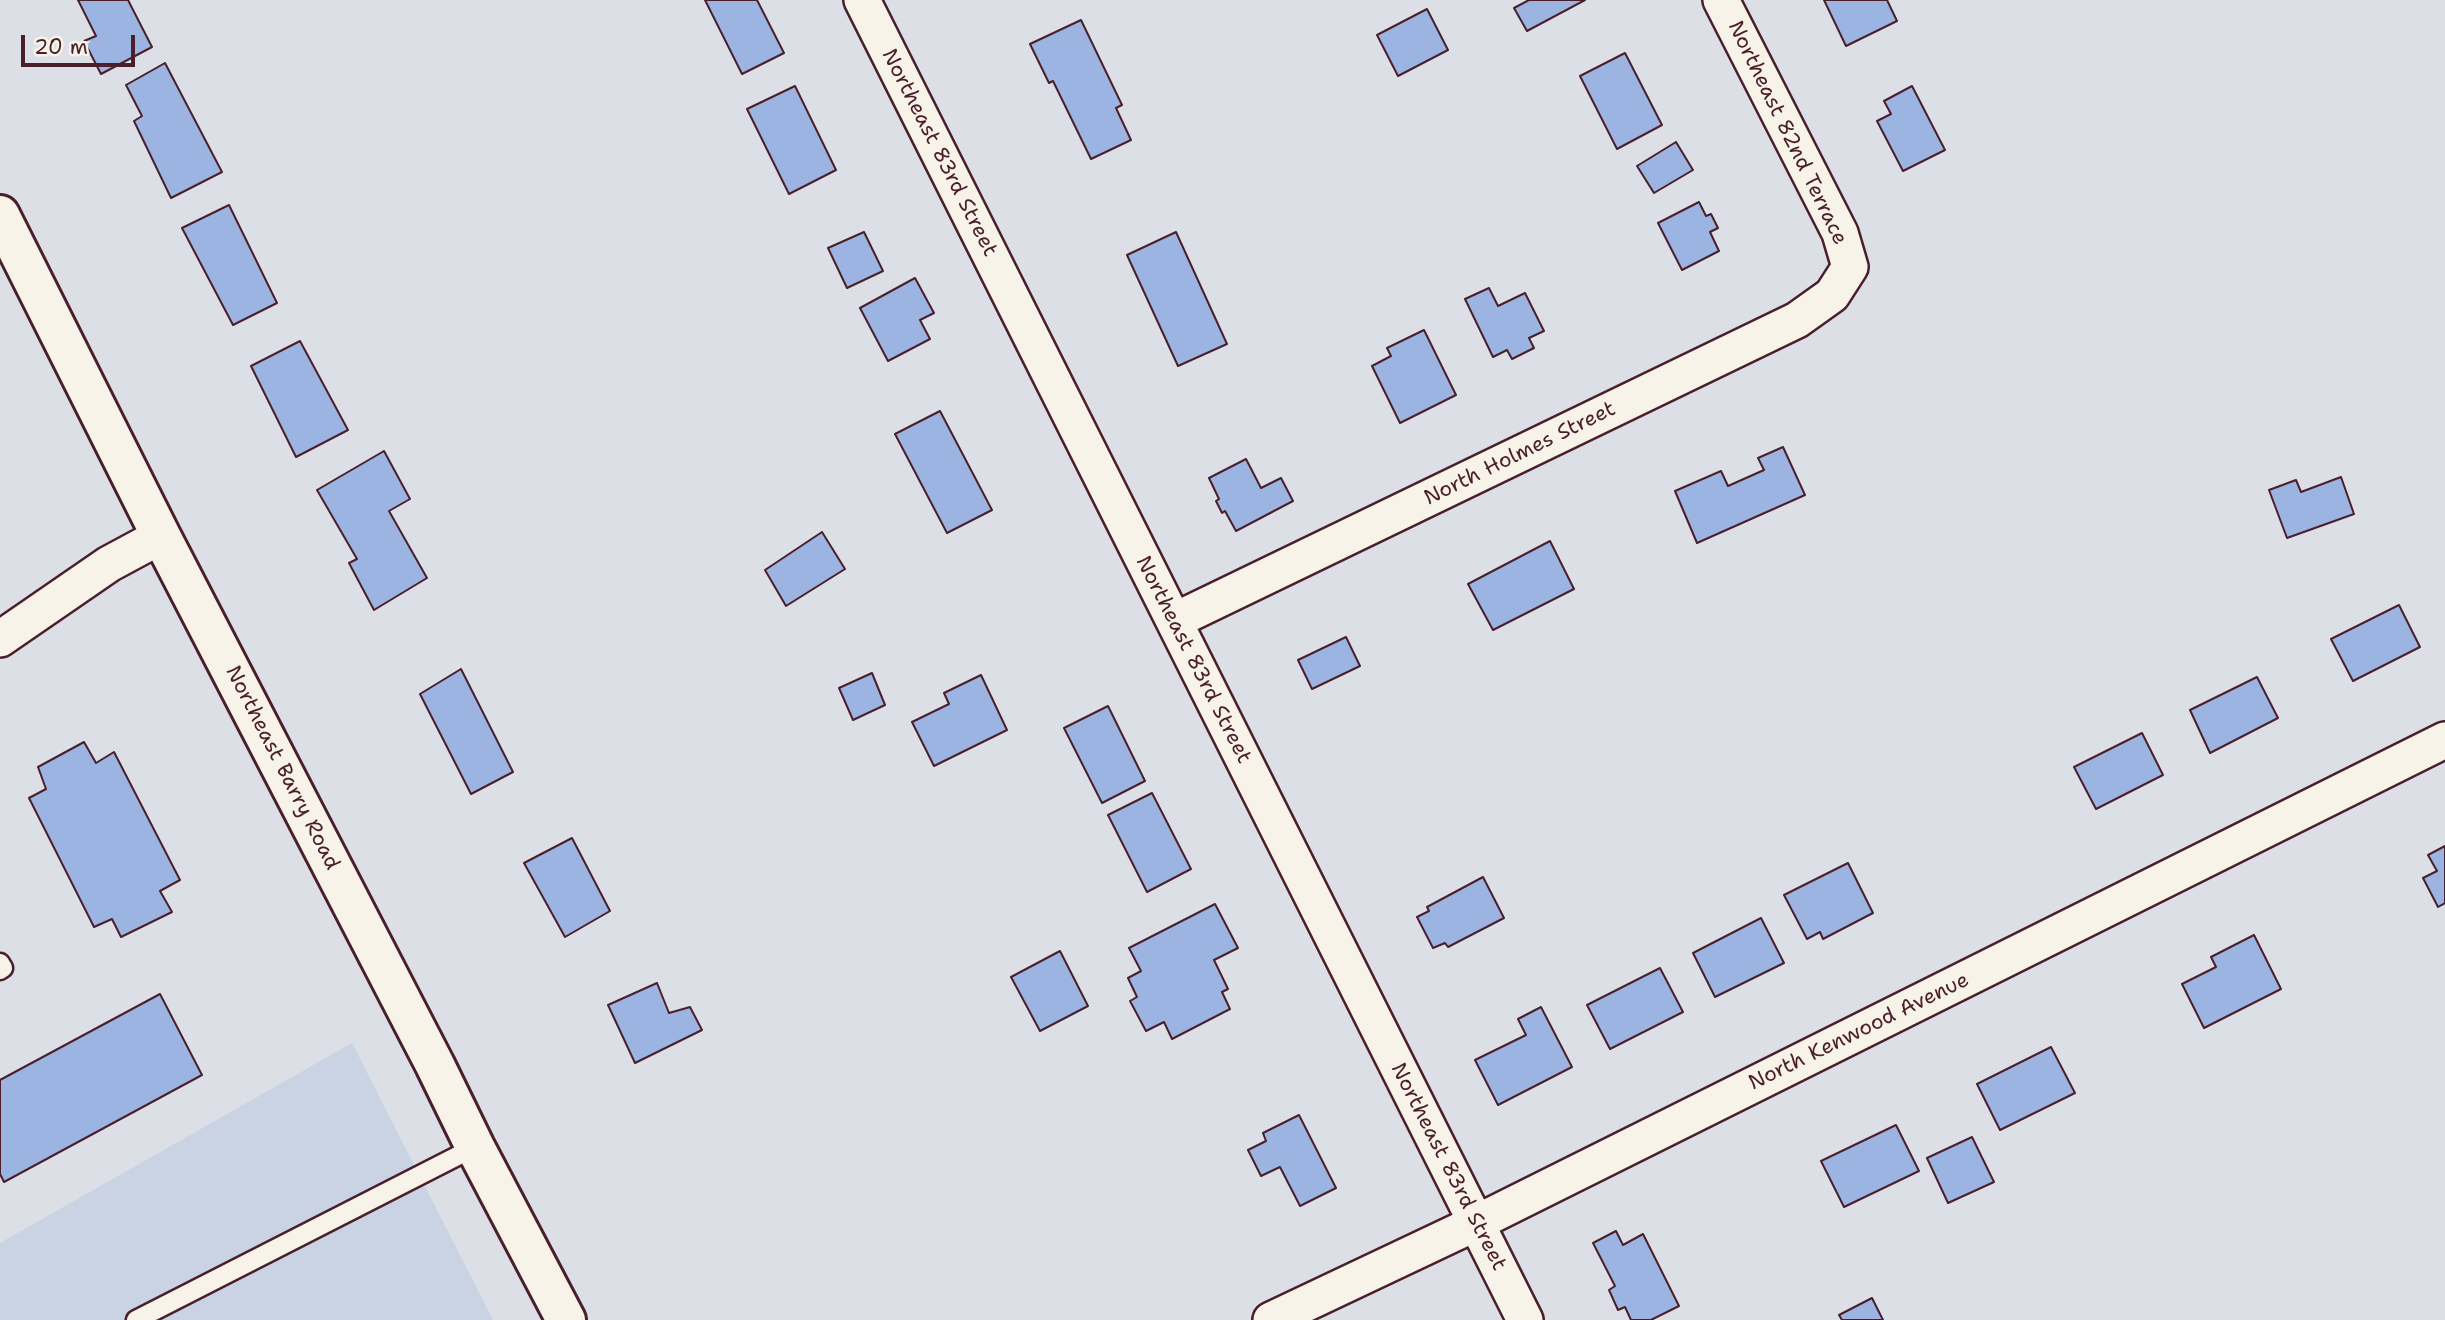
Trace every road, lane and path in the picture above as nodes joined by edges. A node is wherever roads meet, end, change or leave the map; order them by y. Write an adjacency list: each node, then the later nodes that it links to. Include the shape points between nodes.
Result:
1 (862, 0): 6 (street, Northeast 83rd Street)
2 (1721, 0): 4 (street, Northeast 82nd Terrace, via 1840,233)
3 (3, 228): 5 (main road, Northeast Barry Road)
4 (1850, 267): 6 (street, North Holmes Street, via 1832,295 1797,320)
5 (161, 536): 7 (street, via 109,564); 11 (main road, Northeast Barry Road)
6 (1174, 621): 12 (street, Northeast 83rd Street)
7 (0, 639)
8 (2445, 740): 12 (street, North Kenwood Avenue)
9 (0, 962): 10 (lane)
10 (0, 970)
11 (475, 1147): 13 (lane); 14 (main road, Northeast Barry Road)
12 (1476, 1223): 15 (street, North Kenwood Avenue); 16 (street, Northeast 83rd Street)
13 (136, 1320)
14 (566, 1320)
15 (1271, 1320)
16 (1525, 1320)

